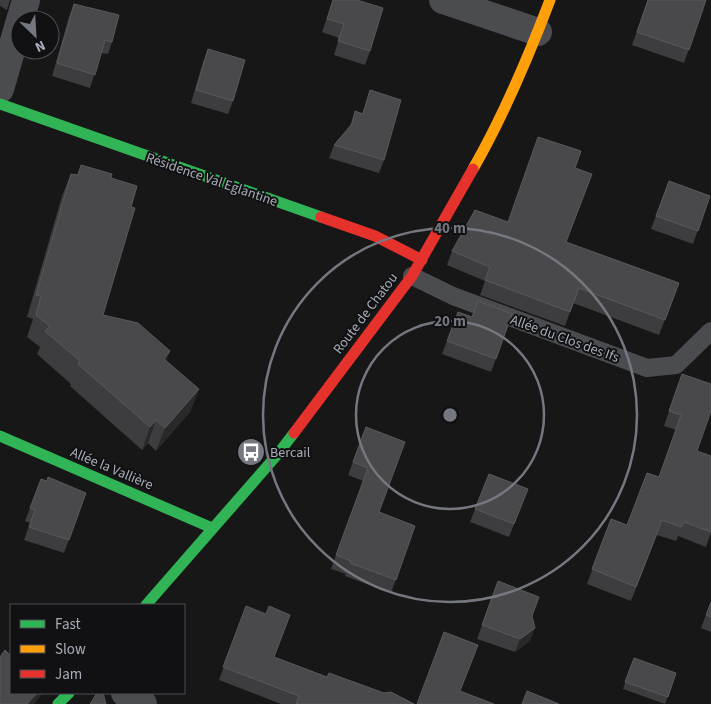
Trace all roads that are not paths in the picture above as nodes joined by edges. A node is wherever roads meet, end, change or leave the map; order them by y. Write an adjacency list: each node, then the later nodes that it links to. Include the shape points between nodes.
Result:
1 (26, 0): 5 (street)
2 (443, 0): 4 (street)
3 (550, 0): 4 (street, Route de Chatou)
4 (538, 32): 7 (street, Route de Chatou, via 492,136)
5 (0, 88)
6 (0, 104): 7 (street, Résidence Val Eglantine, via 375,236)
7 (422, 260): 8 (street, Route de Chatou)
8 (412, 276): 9 (lane, Allée du Clos des Ifs, via 453,296 647,368 676,365); 11 (street, Route de Chatou, via 277,455)
9 (711, 331)
10 (0, 436): 11 (street, Allée la Vallière)
11 (212, 528): 12 (street, Route de Chatou)
12 (147, 604)
13 (67, 694): 15 (street)
14 (127, 694): 16 (street)
15 (58, 704)
16 (143, 704)

